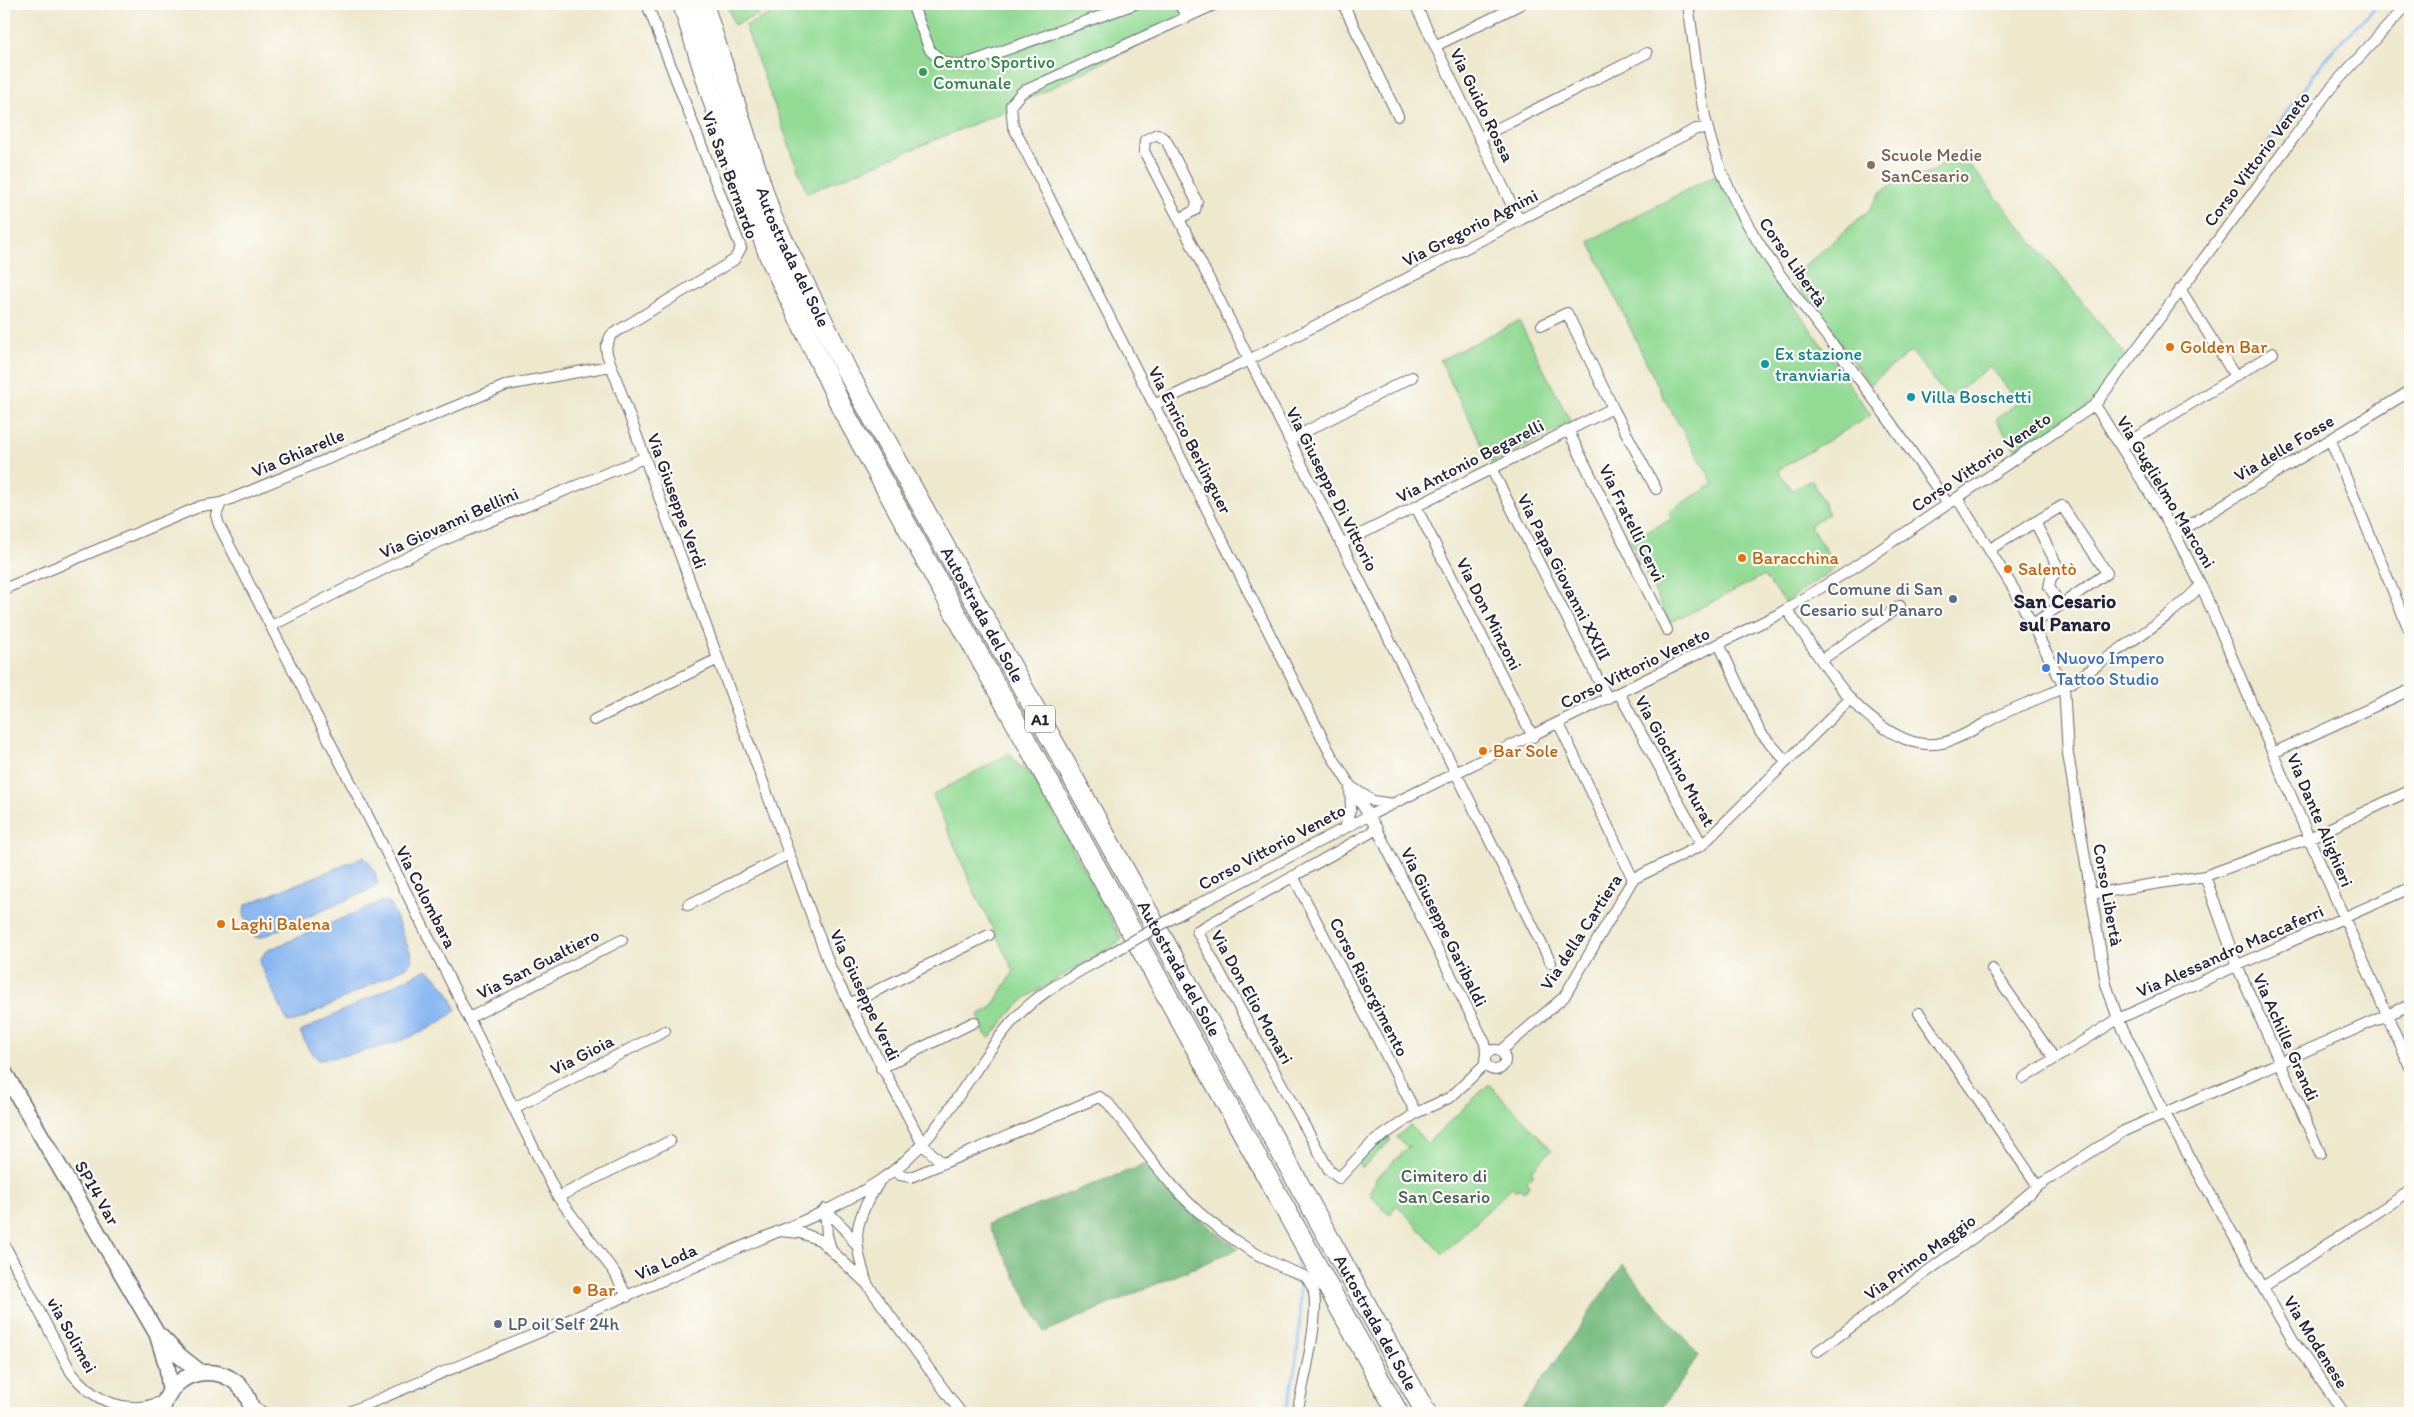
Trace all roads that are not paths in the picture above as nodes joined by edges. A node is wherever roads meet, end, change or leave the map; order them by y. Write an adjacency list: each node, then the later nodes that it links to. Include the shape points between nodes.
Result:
1 (647, 4): 25 (street, Via San Bernardo, via 742,248 734,260 612,335 606,347)
2 (683, 4): 138 (highway, Autostrada del Sole / A1, via 714,103 770,257 844,412)
3 (703, 4): 139 (highway, Autostrada del Sole / A1, via 771,216 847,371)
4 (912, 4): 5 (street, via 930,50 941,62 960,66)
5 (1134, 4)
6 (1179, 4): 14 (street)
7 (1216, 4): 13 (street)
8 (1343, 4): 17 (street)
9 (1415, 4): 15 (street, Via Guido Rossa)
10 (1521, 4): 15 (street)
11 (1688, 4): 18 (street, Corso Libertà)
12 (2408, 4): 22 (street, Corso Vittorio Veneto, via 2330,89)
13 (1205, 6): 14 (street)
14 (1187, 17): 31 (street, Via Enrico Berlinguer, via 1022,92 1011,105 1013,126)
15 (1435, 46): 19 (street, Via Guido Rossa)
16 (1647, 53): 19 (street)
17 (1398, 116)
18 (1707, 128): 21 (street, Via Gregorio Agnini, via 1696,129); 41 (street, Corso Libertà, via 1734,202 1758,245)
19 (1479, 138): 21 (street, Via Guido Rossa)
20 (1179, 219): 20 (street, Via Giuseppe Di Vittorio, via 1195,210 1197,202 1166,140 1156,134 1145,140 1144,151); 26 (street, Via Giuseppe Di Vittorio)
21 (1520, 220): 26 (street, Via Gregorio Agnini)
22 (2180, 289): 28 (street); 32 (street, Corso Vittorio Veneto)
23 (1542, 325): 33 (street, via 1566,313)
24 (2273, 353): 28 (street)
25 (607, 354): 27 (street, Via Giuseppe Verdi)
26 (1249, 360): 31 (street, Via Gregorio Agnini); 36 (street, Via Giuseppe Di Vittorio)
27 (610, 366): 38 (street, Via Giuseppe Verdi); 42 (street, Via Ghiarelle, via 507,385)
28 (2235, 376): 37 (street)
29 (1412, 378): 36 (street)
30 (2410, 391): 35 (street, Via delle Fosse)
31 (1154, 405): 71 (street, Via Enrico Berlinguer)
32 (2095, 405): 37 (street, Via Guglielmo Marconi); 41 (street, Corso Vittorio Veneto)
33 (1613, 408): 34 (street, Via Antonio Begarelli); 40 (street)
34 (1568, 430): 39 (street, Via Antonio Begarelli); 55 (street, Via Fratelli Cervi)
35 (2330, 439): 45 (street, Via delle Fosse); 56 (street)
36 (1289, 440): 46 (street, Via Giuseppe Di Vittorio)
37 (2122, 446): 45 (street, Via Guglielmo Marconi)
38 (644, 458): 54 (street, Via Giovanni Bellini, via 434,544); 58 (street, Via Giuseppe Verdi)
39 (1492, 470): 43 (street, Via Antonio Begarelli); 63 (street, Via Papa Giovanni XXIII)
40 (1656, 490)
41 (1952, 501): 47 (street, Corso Libertà); 52 (street, Corso Vittorio Veneto)
42 (221, 504): 49 (street, Via Ghiarelle, via 201,506); 54 (street, Via Colombara, via 216,515 219,525)
43 (1416, 507): 46 (street, Via Antonio Begarelli); 67 (street, Via Don Minzoni)
44 (2035, 522): 47 (street); 50 (street, via 2059,569 2051,578 2049,587); 50 (street, via 2062,506 2106,573)
45 (2175, 534): 48 (street, Via Guglielmo Marconi)
46 (1341, 544): 70 (street, Via Giuseppe Di Vittorio)
47 (1990, 549): 53 (street, Corso Libertà)
48 (2202, 584): 60 (street, Via Guglielmo Marconi, via 2163,621); 68 (street, Via Dante Alighieri)
49 (4, 589)
50 (2061, 605): 53 (street)
51 (1900, 606): 59 (street)
52 (1787, 610): 57 (street, Corso Vittorio Veneto); 59 (street, Via Guglielmo Marconi)
53 (2033, 624): 60 (street, Corso Libertà)
54 (271, 626): 96 (street, Via Colombara)
55 (1667, 630)
56 (2410, 632)
57 (1719, 644): 62 (street, Corso Vittorio Veneto); 69 (street, via 1760,732)
58 (718, 658): 65 (street); 79 (street, Via Giuseppe Verdi)
59 (1821, 660): 64 (street, Via Guglielmo Marconi)
60 (2064, 687): 64 (street, Via Guglielmo Marconi, via 1999,716 1959,739 1936,744 1905,739 1871,719); 84 (street, Corso Libertà, via 2068,754)
61 (2410, 690): 68 (street)
62 (1619, 693): 63 (street, Corso Vittorio Veneto); 78 (street, Via Giochino Murat)
63 (1608, 698): 66 (street, Corso Vittorio Veneto)
64 (1849, 700): 78 (street, Via della Cartiera)
65 (594, 720)
66 (1559, 724): 67 (street, Corso Vittorio Veneto); 82 (street)
67 (1533, 737): 70 (street, Corso Vittorio Veneto)
68 (2273, 753): 77 (street, Via Dante Alighieri)
69 (1786, 761)
70 (1458, 773): 73 (street, Corso Vittorio Veneto); 89 (street, Via Giuseppe Di Vittorio)
71 (1350, 786): 73 (street, Via Enrico Berlinguer, via 1374,801); 74 (street, Via Enrico Berlinguer); 75 (street, Via Enrico Berlinguer, via 1352,808)
72 (2406, 792): 77 (street)
73 (1394, 804): 74 (street, Corso Vittorio Veneto)
74 (1368, 816): 75 (street, Corso Vittorio Veneto); 76 (street, Via Giuseppe Garibaldi)
75 (1344, 828): 112 (street, Corso Vittorio Veneto, bridge, via 1187,910 1044,992 1022,1011 990,1048 943,1121)
76 (1377, 829): 80 (street, Via Don Elio Monari); 102 (street, Via Giuseppe Garibaldi, via 1485,1043)
77 (2309, 838): 81 (street); 86 (street, Via Dante Alighieri)
78 (1702, 845): 82 (street, Via della Cartiera)
79 (789, 854): 85 (street); 92 (street, Via Giuseppe Verdi, via 831,969)
80 (1293, 876): 110 (street, Corso Risorgimento); 110 (street, Via Don Elio Monari, via 1197,931 1329,1170 1339,1178 1372,1143)
81 (2205, 876): 84 (street); 90 (street, Via Achille Grandi)
82 (1633, 879): 100 (street, Via della Cartiera, via 1564,997)
83 (2410, 888): 86 (street, Via Alessandro Maccaferri)
84 (2091, 894): 97 (street, Corso Libertà, via 2106,984)
85 (688, 905)
86 (2345, 918): 90 (street, Via Alessandro Maccaferri); 95 (street, Via Dante Alighieri)
87 (989, 935): 92 (street)
88 (622, 940): 96 (street, Via San Gualtiero)
89 (1551, 963)
90 (2237, 966): 97 (street, Via Alessandro Maccaferri); 103 (street, Via Achille Grandi)
91 (1992, 970): 101 (street)
92 (849, 1004): 105 (street, Via Giuseppe Verdi)
93 (2410, 1004): 95 (street, Via Primo Maggio)
94 (1918, 1012): 117 (street)
95 (2387, 1015): 103 (street, Via Primo Maggio); 104 (street, Via Dante Alighieri)
96 (469, 1018): 108 (street, Via Colombara)
97 (2118, 1019): 101 (street, Via Alessandro Maccaferri); 109 (street, Corso Libertà)
98 (974, 1022): 105 (street)
99 (665, 1031): 108 (street, Via Gioia)
100 (1501, 1051): 102 (street, via 1494,1049); 102 (street, via 1506,1060 1503,1067 1493,1070)
101 (2054, 1058): 107 (street, Via Alessandro Maccaferri)
102 (1486, 1059): 110 (street, via 1451,1097)
103 (2279, 1062): 109 (street, Via Primo Maggio); 113 (street, Via Achille Grandi)
104 (2410, 1067)
105 (881, 1068): 112 (street, Via Giuseppe Verdi)
106 (4, 1072): 128 (main road, SP14 Var)
107 (2024, 1078)
108 (514, 1108): 119 (street, Via Colombara)
109 (2164, 1112): 117 (street, Via Primo Maggio, via 2124,1131); 126 (street, Corso Libertà)
110 (1416, 1113)
111 (670, 1141): 119 (street)
112 (923, 1145): 114 (street, Via Giuseppe Verdi); 115 (street, Corso Vittorio Veneto)
113 (2320, 1153)
114 (942, 1163): 115 (street, via 911,1176 900,1175); 137 (street, via 1099,1098 1108,1103 1183,1198 1207,1220 1258,1254 1305,1276 1314,1292 1315,1312)
115 (895, 1170): 116 (street, Corso Vittorio Veneto)
116 (880, 1181): 120 (street, Corso Vittorio Veneto); 123 (street, via 860,1216)
117 (2038, 1186): 129 (street, Via Primo Maggio, via 1995,1222)
118 (2410, 1191): 126 (street)
119 (558, 1198): 127 (street, Via Colombara, via 615,1273)
120 (825, 1209): 121 (street, Corso Vittorio Veneto); 123 (street); 124 (street)
121 (777, 1231): 124 (street, via 802,1233 820,1240); 127 (street, Via Loda)
122 (4, 1244): 133 (street, via Solimei, via 71,1372 83,1388 100,1403)
123 (856, 1246): 125 (street)
124 (831, 1249): 125 (street)
125 (867, 1284): 136 (street)
126 (2263, 1287): 140 (street, Via Modenese, via 2293,1341)
127 (627, 1297): 135 (street, Via Loda)
128 (157, 1334): 130 (main road); 131 (main road, via 168,1366)
129 (1818, 1351)
130 (200, 1372): 131 (main road, via 183,1378); 132 (main road, via 215,1372 228,1377 239,1386)
131 (165, 1401): 133 (street, via Solimei)
132 (251, 1408): 134 (street)
133 (132, 1413)
134 (264, 1413)
135 (347, 1413)
136 (962, 1413)
137 (1296, 1413)
138 (1398, 1413)
139 (1426, 1413)
140 (2344, 1413)

